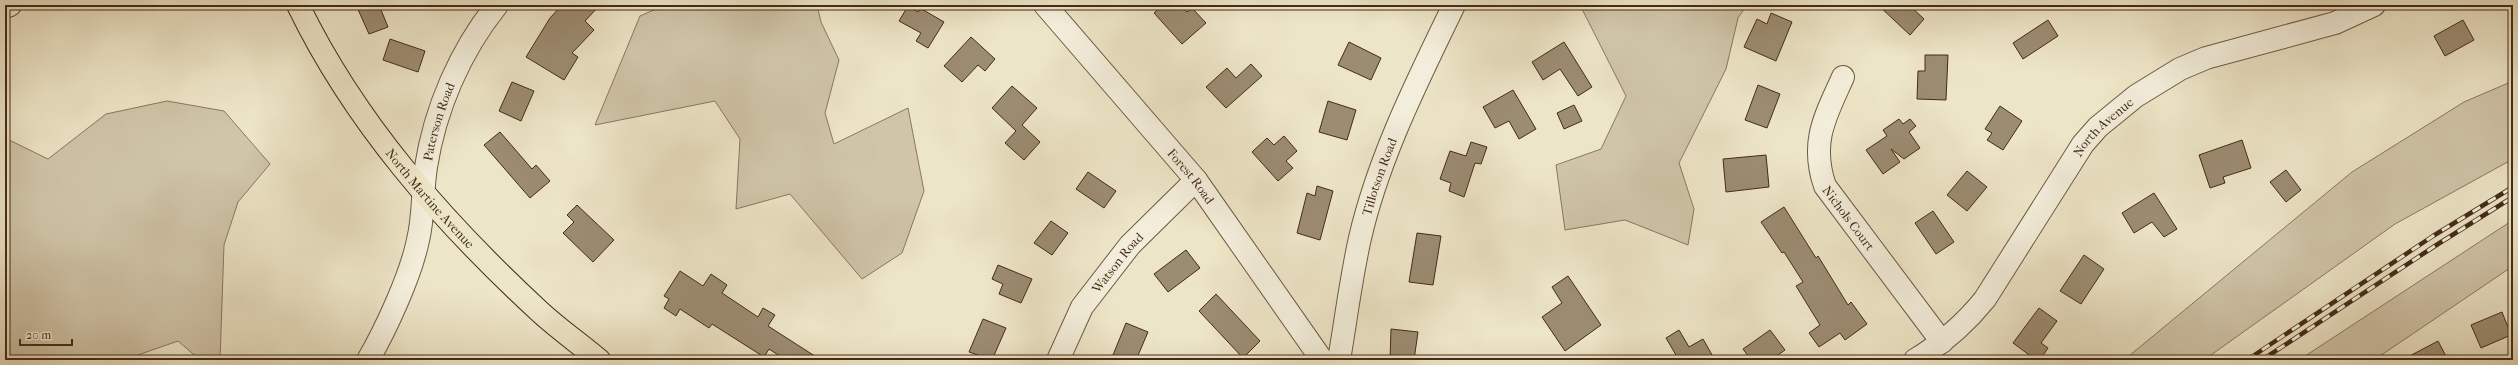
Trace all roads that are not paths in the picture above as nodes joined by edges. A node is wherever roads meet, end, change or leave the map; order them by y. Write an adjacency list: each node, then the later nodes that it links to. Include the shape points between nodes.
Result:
1 (10, 5): 7 (street)
2 (298, 5): 10 (main road, North Martine Avenue, via 344,88 382,141)
3 (497, 5): 10 (street, Paterson Road, via 472,40 448,87 430,146)
4 (1045, 5): 9 (street, Forest Road)
5 (1454, 5): 16 (street, Tillotson Road, via 1417,83 1376,185 1360,238)
6 (2374, 5): 11 (street, North Avenue, via 2335,22 2206,58 2159,81 2115,112 2083,144 1985,299 1967,321)
7 (5, 7)
8 (1843, 77): 11 (street, Nichols Court, via 1819,135 1820,170 1825,186)
9 (1196, 180): 14 (street, Watson Road, via 1130,245 1082,306); 15 (street, Forest Road)
10 (423, 191): 12 (street, Paterson Road, via 423,215 418,242 387,323); 13 (main road, North Martine Avenue, via 503,276)
11 (1942, 342): 17 (street, North Avenue)
12 (368, 360)
13 (599, 360)
14 (1058, 360)
15 (1322, 360)
16 (1339, 360)
17 (1915, 360)

